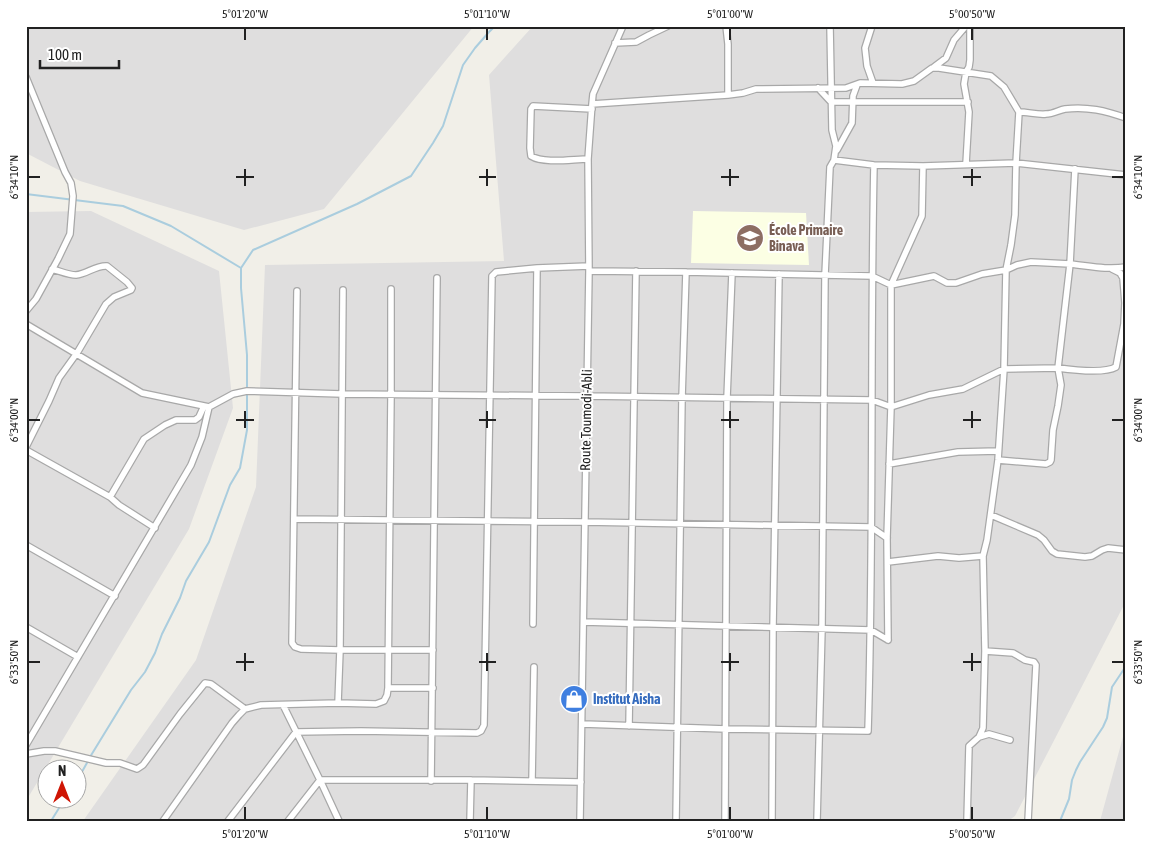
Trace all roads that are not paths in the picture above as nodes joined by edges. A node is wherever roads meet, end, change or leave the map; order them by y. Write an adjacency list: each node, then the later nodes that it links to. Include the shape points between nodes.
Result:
1 (623, 26): 8 (street, Route Toumodi-Abli)
2 (668, 26): 8 (street, via 636,42)
3 (726, 26): 16 (street)
4 (830, 26): 15 (street)
5 (872, 26): 12 (street, via 865,48)
6 (966, 26): 9 (street, via 954,40 946,58)
7 (970, 26): 10 (street, via 970,60)
8 (615, 43): 20 (street, Route Toumodi-Abli, via 595,89)
9 (932, 68): 10 (street); 12 (street, via 910,82)
10 (966, 72): 19 (street); 21 (street, via 990,76 1004,87)
11 (26, 77): 36 (street, via 72,188 70,234)
12 (873, 83): 13 (street)
13 (857, 85): 15 (street); 17 (street)
14 (818, 88): 15 (street); 16 (street, via 756,89); 18 (street)
15 (831, 88): 18 (street)
16 (728, 95): 20 (street)
17 (854, 101): 18 (street); 19 (street); 23 (street, via 852,123)
18 (831, 102): 23 (street)
19 (968, 102): 27 (street)
20 (592, 106): 24 (street, Route Toumodi-Abli); 24 (street, via 532,106 530,109 531,156 551,160)
21 (1019, 112): 22 (street, via 1044,114 1078,108 1108,111); 26 (street)
22 (1126, 118)
23 (836, 151): 25 (street)
24 (588, 159): 35 (street, Route Toumodi-Abli)
25 (834, 160): 28 (street); 43 (street, via 830,167)
26 (1016, 163): 27 (street); 30 (street); 38 (street, via 1015,215)
27 (966, 164): 29 (street)
28 (874, 165): 29 (street); 44 (street)
29 (923, 166): 46 (street, via 922,216)
30 (1075, 169): 31 (street); 32 (street)
31 (1126, 175)
32 (1070, 264): 37 (street); 38 (street, via 1031,262); 53 (street)
33 (1126, 267): 37 (street)
34 (537, 268): 35 (street); 59 (street, via 496,272 492,276); 60 (street)
35 (588, 268): 39 (street); 61 (street, Route Toumodi-Abli)
36 (52, 269): 50 (street); 52 (street, via 76,275 103,265 132,288 109,300)
37 (1112, 269): 53 (street, via 1123,278 1125,303 1116,367 1084,371)
38 (1006, 270): 46 (street, via 956,283 934,276); 54 (street)
39 (636, 272): 40 (street); 62 (street)
40 (686, 272): 41 (street); 63 (street)
41 (732, 273): 42 (street); 64 (street)
42 (779, 274): 43 (street); 65 (street)
43 (825, 275): 44 (street); 66 (street)
44 (872, 276): 46 (street); 67 (street)
45 (437, 278): 58 (street)
46 (891, 285): 69 (street)
47 (343, 290): 56 (street)
48 (391, 290): 57 (street)
49 (297, 291): 55 (street)
50 (26, 312)
51 (26, 324): 52 (street)
52 (77, 353): 68 (street, via 142,393); 70 (street, via 60,378)
53 (1058, 368): 54 (street); 72 (street, via 1061,385 1050,462)
54 (1004, 369): 69 (street, via 963,389); 71 (street)
55 (296, 393): 56 (street); 68 (street, via 239,392); 76 (street)
56 (342, 394): 57 (street); 77 (street)
57 (391, 395): 58 (street); 78 (street)
58 (436, 395): 59 (street); 79 (street)
59 (489, 396): 60 (street); 80 (street)
60 (536, 396): 61 (street); 81 (street)
61 (586, 396): 62 (street); 82 (street, Route Toumodi-Abli)
62 (634, 397): 63 (street); 83 (street)
63 (682, 398): 64 (street); 84 (street)
64 (727, 398): 65 (street); 85 (street)
65 (777, 400): 66 (street); 86 (street)
66 (824, 400): 67 (street); 87 (street)
67 (872, 400): 69 (street); 88 (street)
68 (207, 406): 74 (street, via 195,420 178,419 144,439); 89 (street, via 202,437 192,465)
69 (891, 407): 73 (street)
70 (26, 448): 74 (street)
71 (998, 451): 72 (street); 73 (street, via 958,452)
72 (998, 460): 75 (street)
73 (889, 464): 90 (street)
74 (110, 497): 89 (street)
75 (991, 514): 92 (street, via 1038,534 1057,554 1084,557 1108,548); 93 (street)
76 (294, 519): 77 (street); 105 (street, via 292,644 301,649)
77 (341, 520): 78 (street); 105 (street)
78 (390, 520): 79 (street); 106 (street)
79 (435, 520): 80 (street); 107 (street)
80 (487, 521): 81 (street); 123 (street, via 484,725 477,733)
81 (534, 521): 82 (street); 97 (street)
82 (585, 522): 83 (street); 96 (street, Route Toumodi-Abli)
83 (633, 522): 84 (street); 98 (street)
84 (680, 523): 85 (street); 99 (street)
85 (727, 524): 86 (street); 100 (street)
86 (775, 526): 87 (street); 102 (street)
87 (823, 526): 88 (street); 103 (street)
88 (871, 527): 90 (street); 104 (street)
89 (155, 528): 95 (street)
90 (887, 538): 94 (street)
91 (26, 545): 95 (street)
92 (1126, 550)
93 (983, 556): 94 (street, via 938,556); 108 (street)
94 (888, 562): 104 (street, via 888,640)
95 (115, 596): 109 (street)
96 (584, 622): 98 (street); 116 (street, Route Toumodi-Abli)
97 (533, 624)
98 (631, 624): 99 (street); 117 (street)
99 (678, 625): 100 (street); 118 (street)
100 (727, 626): 102 (street); 119 (street)
101 (26, 627): 109 (street)
102 (773, 628): 103 (street); 120 (street)
103 (822, 628): 104 (street); 121 (street)
104 (871, 630): 121 (street, via 868,731)
105 (340, 650): 106 (street); 113 (street)
106 (388, 650): 107 (street); 111 (street)
107 (433, 650): 112 (street)
108 (985, 651): 124 (street, via 983,728); 144 (street, via 1013,653 1036,665)
109 (78, 657): 126 (street)
110 (534, 666): 131 (street)
111 (388, 688): 112 (street); 113 (street, via 386,698 380,703)
112 (433, 688): 123 (street)
113 (338, 703): 114 (street)
114 (283, 705): 115 (street); 122 (street)
115 (245, 709): 127 (street, via 205,682 140,768 56,750); 133 (street)
116 (583, 724): 117 (street); 132 (street, Route Toumodi-Abli)
117 (629, 726): 118 (street)
118 (678, 727): 119 (street); 139 (street)
119 (726, 730): 120 (street); 140 (street)
120 (773, 730): 121 (street); 141 (street)
121 (819, 730): 142 (street)
122 (296, 732): 123 (street); 128 (street); 134 (street)
123 (432, 733): 129 (street)
124 (979, 737): 125 (street, via 989,734); 143 (street, via 969,746)
125 (1010, 740)
126 (26, 745)
127 (26, 754)
128 (320, 780): 129 (street); 135 (street); 136 (street)
129 (431, 780): 130 (street)
130 (471, 780): 131 (street); 137 (street)
131 (532, 781): 132 (street)
132 (581, 782): 138 (street, Route Toumodi-Abli)
133 (163, 821)
134 (228, 821)
135 (288, 821)
136 (338, 821)
137 (470, 821)
138 (580, 821)
139 (676, 821)
140 (725, 821)
141 (772, 821)
142 (817, 821)
143 (967, 821)
144 (1028, 821)

